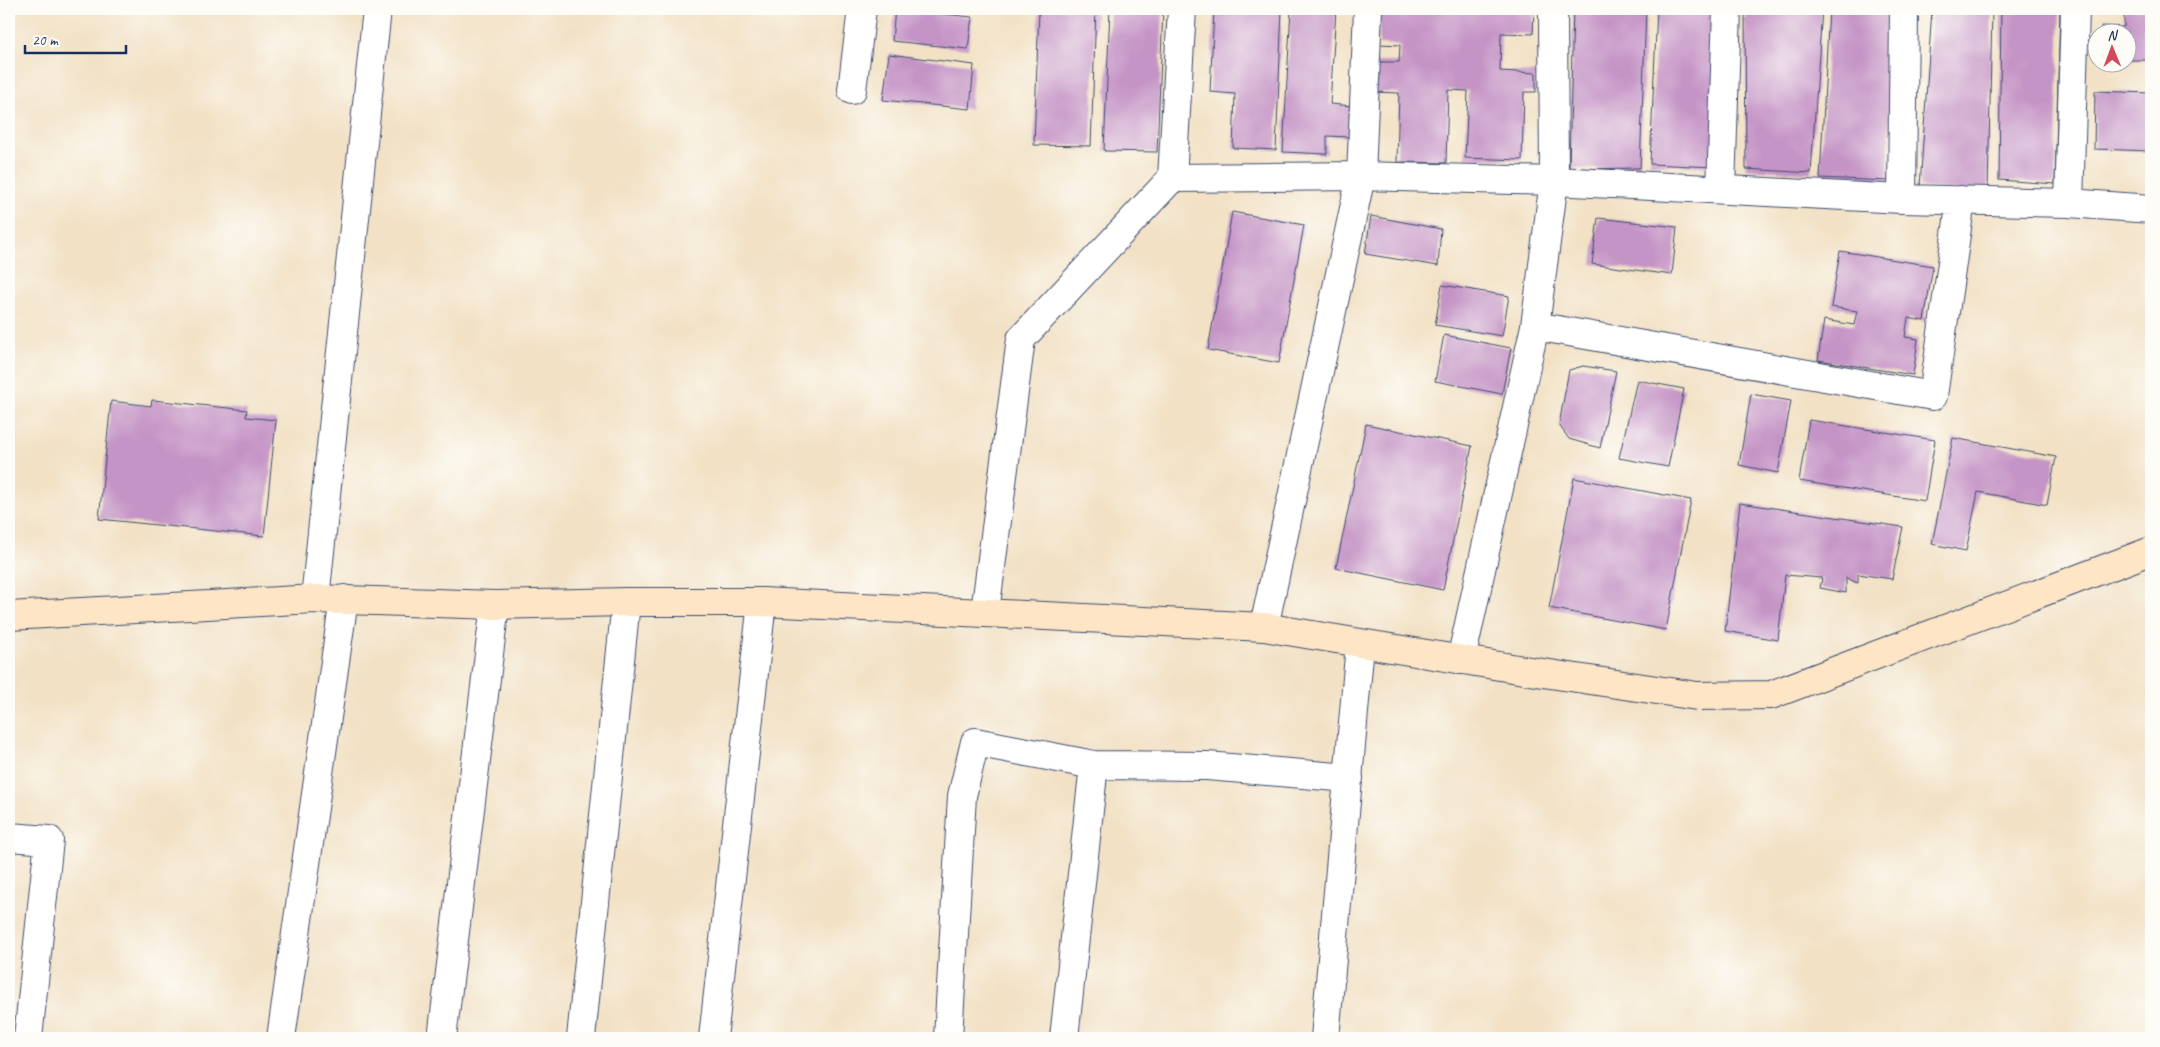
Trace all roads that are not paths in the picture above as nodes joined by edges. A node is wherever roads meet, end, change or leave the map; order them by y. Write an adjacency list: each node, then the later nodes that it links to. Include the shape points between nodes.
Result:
1 (376, 9): 20 (street)
2 (862, 9): 9 (street)
3 (1182, 9): 11 (street)
4 (1368, 9): 10 (street)
5 (1553, 9): 12 (street)
6 (1727, 9): 13 (street)
7 (1904, 9): 14 (street)
8 (2075, 9): 16 (street)
9 (852, 90)
10 (1361, 176): 11 (street); 12 (street); 27 (street)
11 (1172, 178): 25 (street, via 1020,339)
12 (1554, 181): 13 (street); 18 (street)
13 (1721, 189): 14 (street)
14 (1902, 199): 15 (street)
15 (1961, 200): 16 (street); 18 (street, via 1932,396)
16 (2069, 203): 17 (street)
17 (2151, 209)
18 (1534, 326): 29 (street)
19 (2151, 551): 29 (main road, via 1771,694 1697,696)
20 (315, 599): 21 (main road); 26 (main road)
21 (344, 599): 24 (main road); 34 (street)
22 (626, 602): 23 (main road); 24 (main road); 36 (street)
23 (762, 602): 25 (main road); 37 (street)
24 (495, 605): 35 (street)
25 (985, 612): 27 (main road)
26 (9, 616)
27 (1264, 627): 28 (main road)
28 (1360, 644): 29 (main road); 31 (street)
29 (1461, 660)
30 (1094, 765): 31 (street, via 1207,766); 38 (street, via 975,742 962,796); 39 (street)
31 (1348, 778): 40 (street)
32 (9, 837): 33 (street, via 49,840)
33 (28, 1038)
34 (281, 1038)
35 (442, 1038)
36 (581, 1038)
37 (713, 1038)
38 (948, 1038)
39 (1064, 1038)
40 (1325, 1038)

